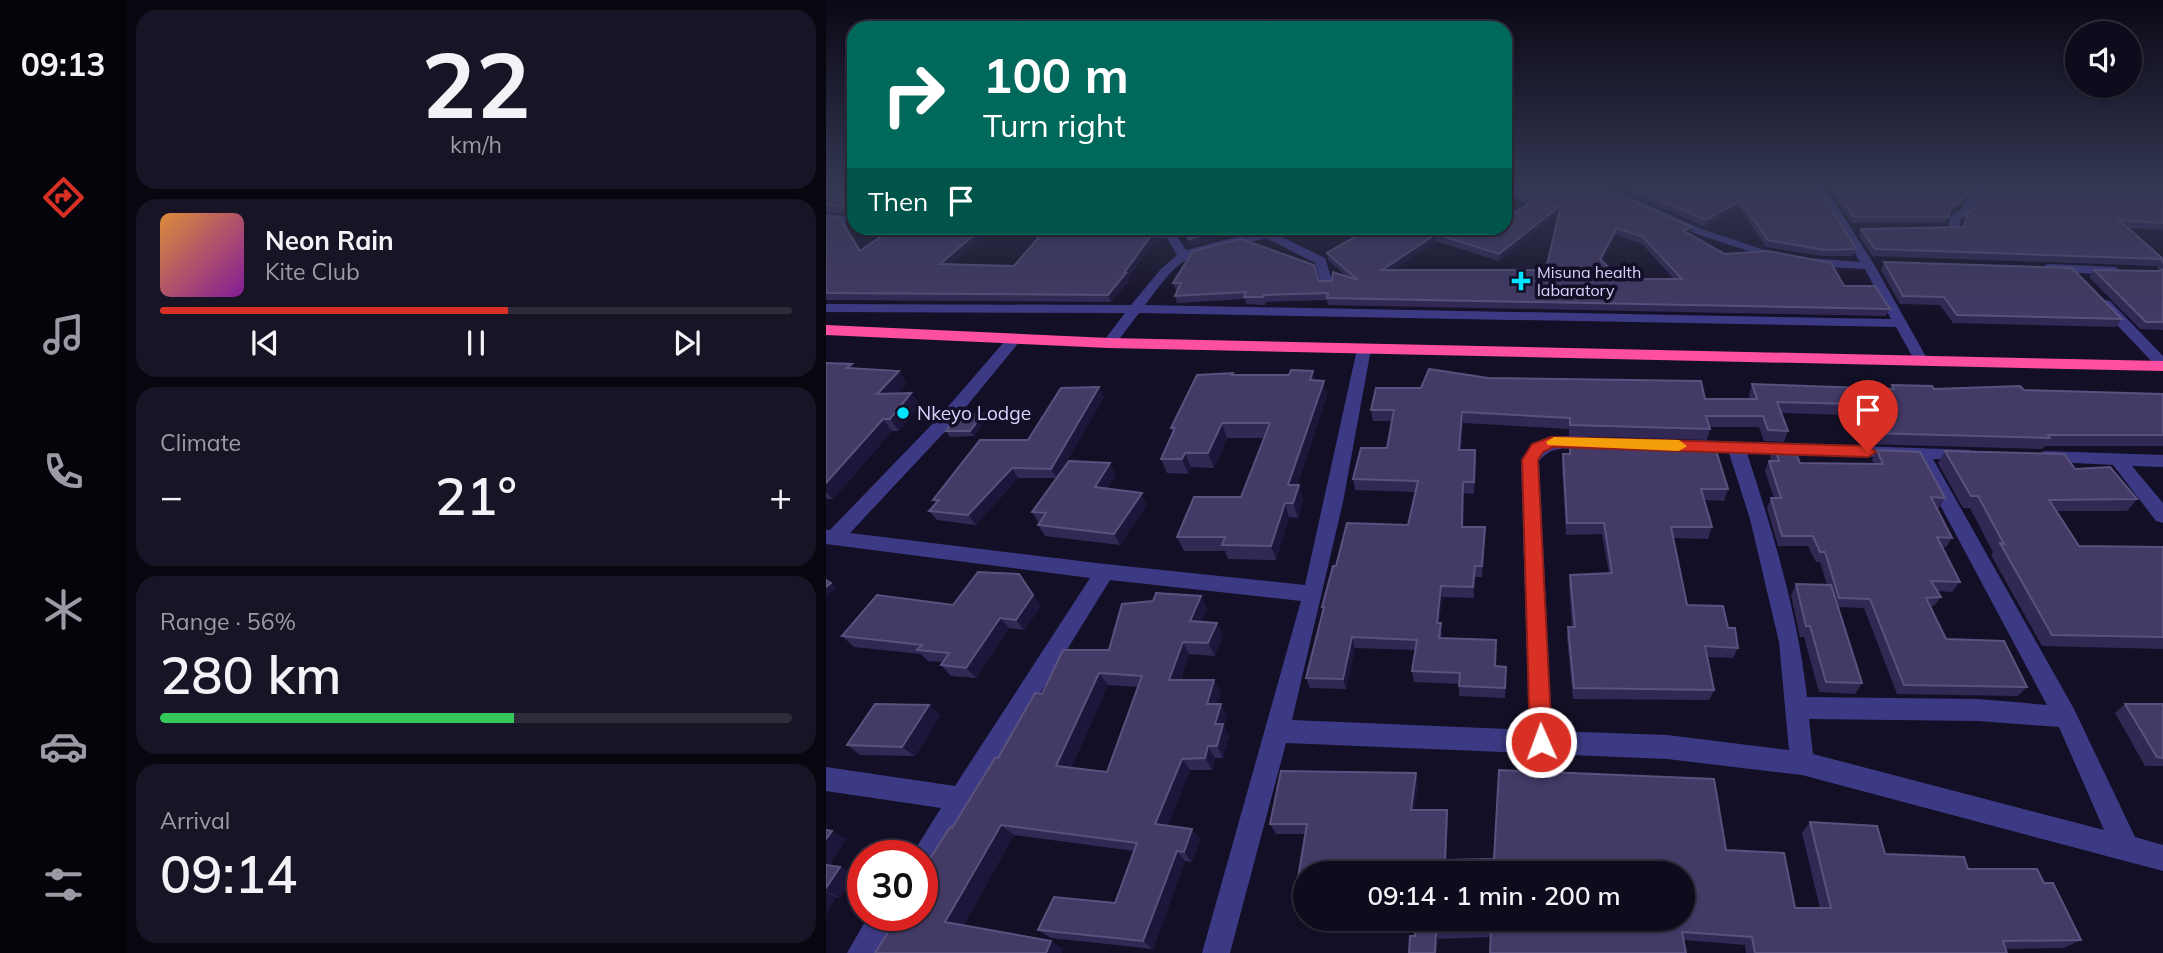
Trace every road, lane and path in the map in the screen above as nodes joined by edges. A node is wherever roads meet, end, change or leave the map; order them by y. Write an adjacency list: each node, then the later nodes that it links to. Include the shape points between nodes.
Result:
1 (1692, 229): 9 (street, via 1793,260)
2 (1853, 229): 9 (street)
3 (1955, 229): 4 (street)
4 (1927, 231)
5 (1168, 235): 8 (street)
6 (1262, 235): 8 (street)
7 (1285, 235): 13 (street, via 1321,261)
8 (1184, 256): 15 (street, via 1173,263)
9 (1872, 264): 16 (street)
10 (2032, 268): 11 (street)
11 (2071, 269): 12 (street); 22 (street)
12 (2126, 271)
13 (1327, 283)
14 (826, 308): 15 (street)
15 (1137, 309): 16 (street); 19 (street)
16 (1900, 323): 21 (street)
17 (826, 330): 18 (highway)
18 (1015, 338): 19 (highway); 32 (street, via 946,420)
19 (1109, 342): 20 (highway)
20 (1364, 349): 21 (highway); 34 (street, via 1348,445)
21 (1922, 362): 22 (highway)
22 (2163, 365)
23 (1617, 444): 38 (street, via 1551,442 1537,448 1530,460)
24 (1670, 445): 25 (street)
25 (1736, 447): 26 (street); 35 (street, via 1790,642)
26 (1921, 453): 27 (street); 36 (street)
27 (1987, 455)
28 (2026, 456): 29 (street)
29 (2118, 459): 30 (street); 31 (street)
30 (2163, 461)
31 (2163, 516)
32 (830, 538): 33 (street)
33 (1105, 572): 34 (street); 41 (street)
34 (1312, 594): 37 (street)
35 (1798, 708): 36 (street); 39 (street)
36 (2066, 716): 43 (street)
37 (1278, 731): 38 (street); 47 (street)
38 (1541, 742): 39 (street, via 1667,747)
39 (1802, 763): 43 (street)
40 (826, 779): 41 (street)
41 (961, 799): 42 (street)
42 (935, 840)
43 (2126, 848): 44 (street)
44 (2163, 859)
45 (875, 931): 46 (street)
46 (861, 953)
47 (1216, 953)

